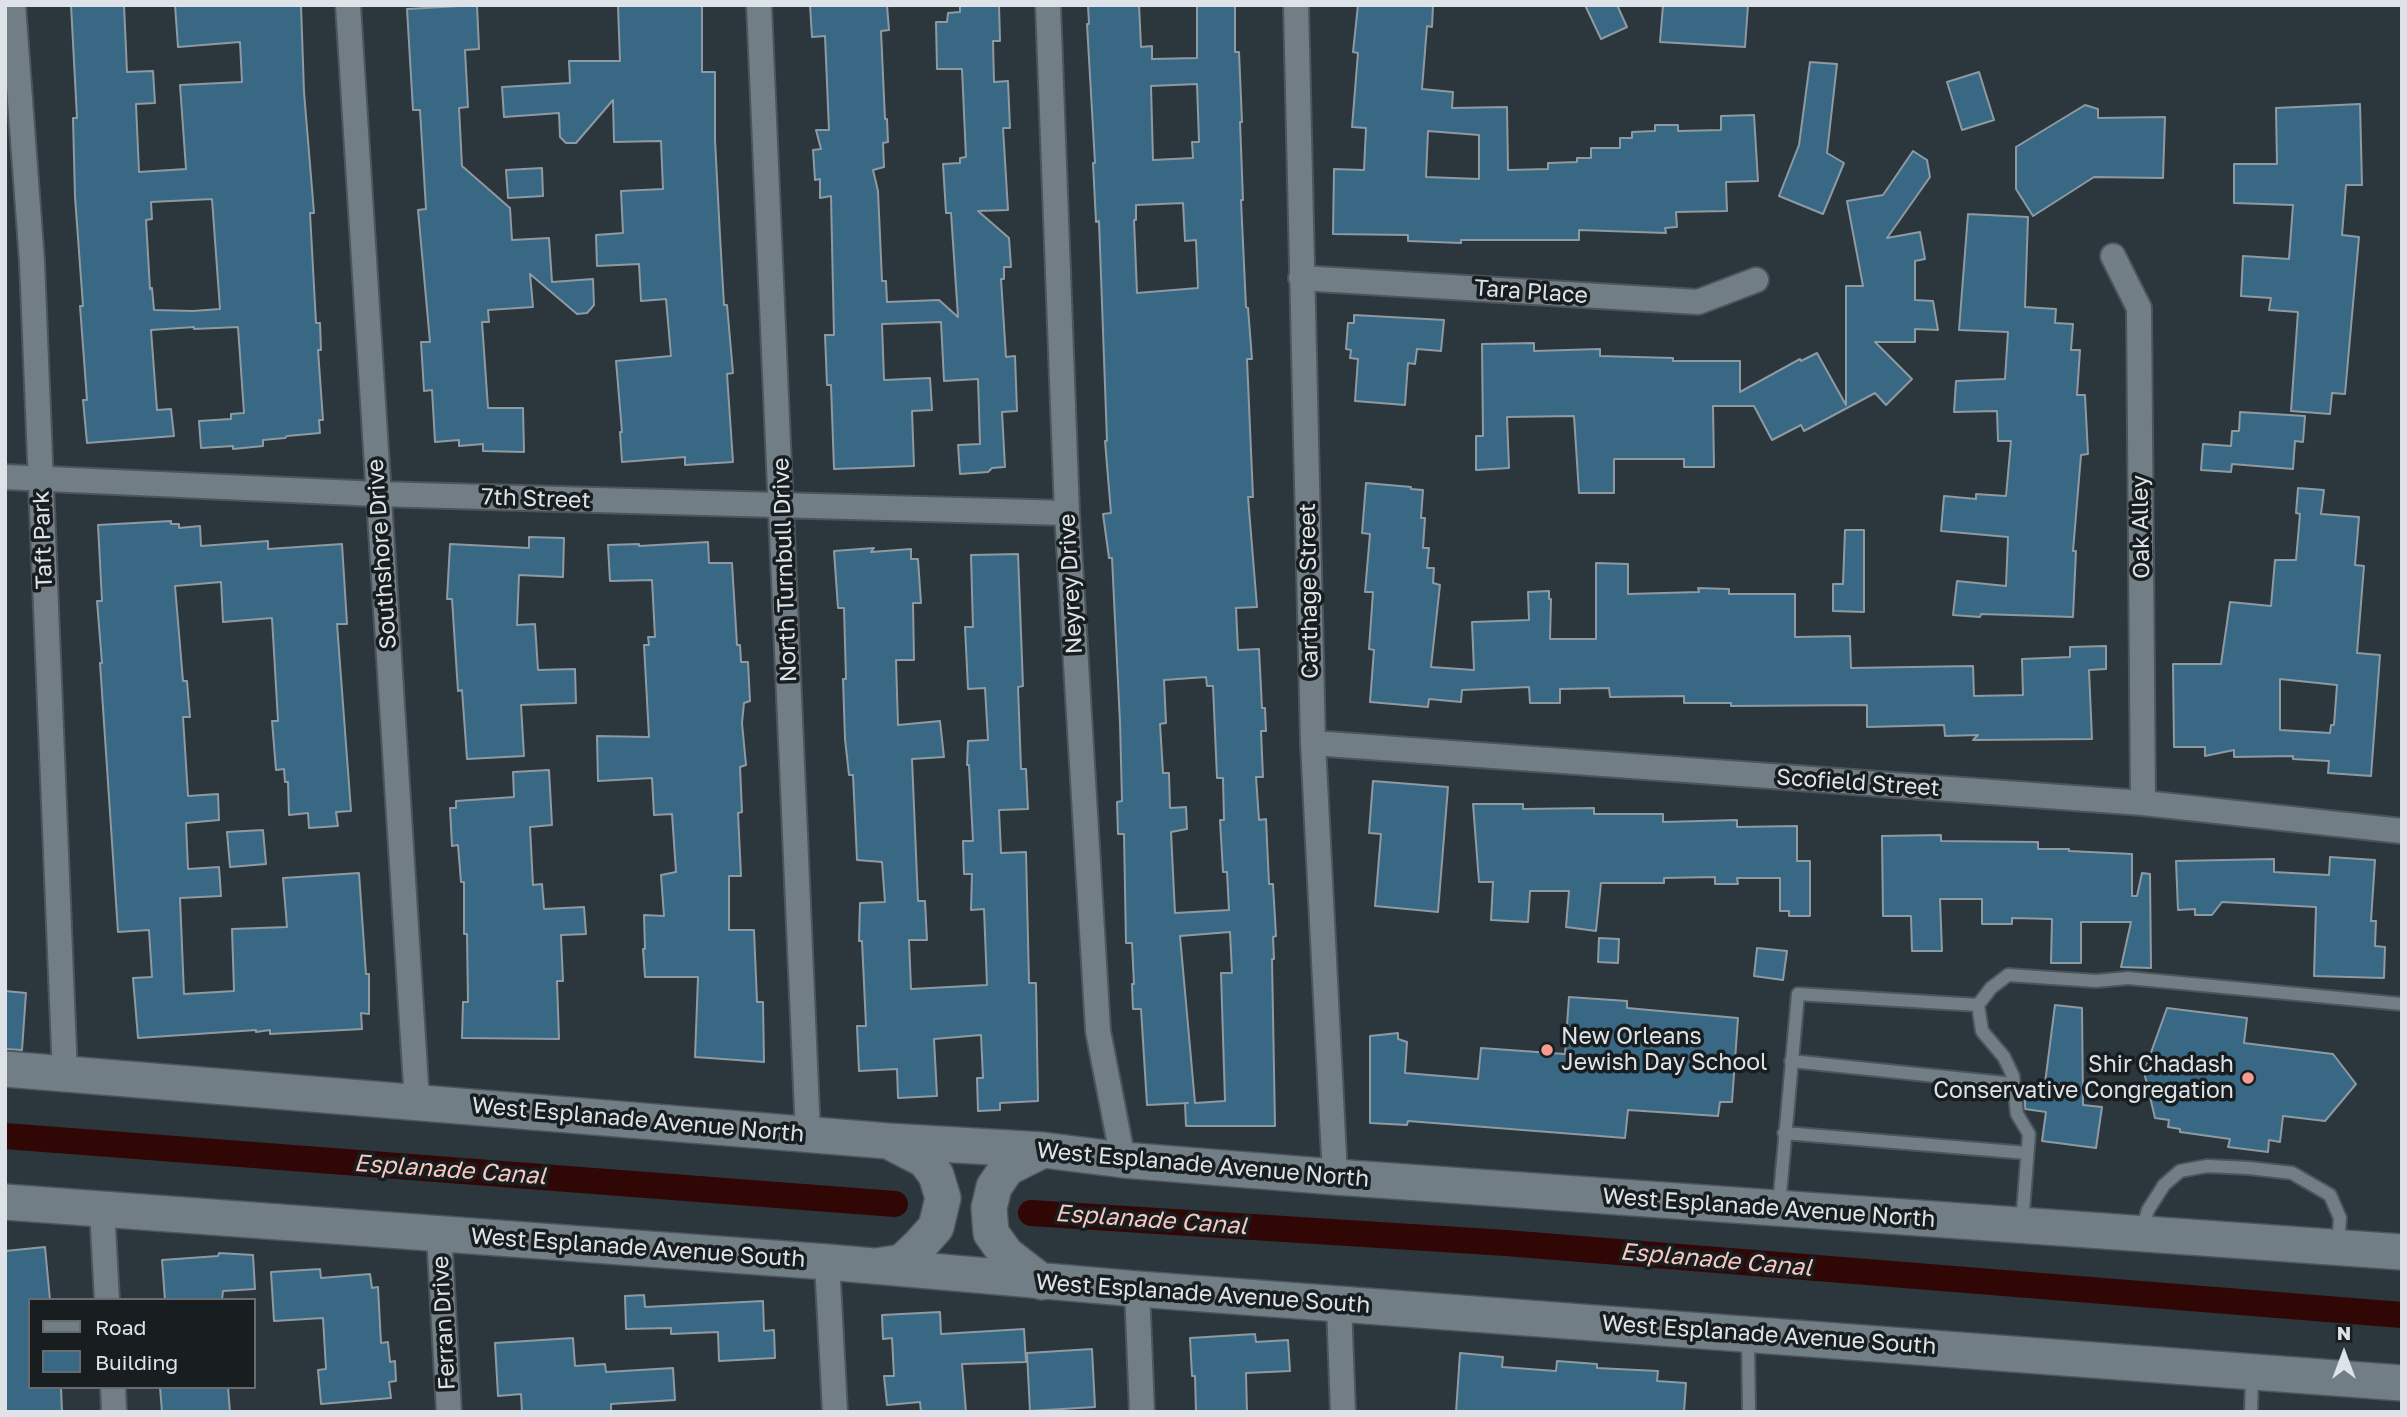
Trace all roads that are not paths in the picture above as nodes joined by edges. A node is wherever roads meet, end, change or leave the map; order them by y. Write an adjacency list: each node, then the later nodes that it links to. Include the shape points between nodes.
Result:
1 (13, 5): 10 (street, Taft Park, via 32,262)
2 (348, 5): 11 (street, Southshore Drive)
3 (759, 5): 12 (street, North Turnbull Drive)
4 (1048, 5): 13 (street, Neyrey Drive)
5 (1296, 5): 7 (street, Carthage Street)
6 (2113, 257): 15 (street, Oak Alley, via 2139,308)
7 (1301, 278): 8 (street, Tara Place, via 1698,302); 14 (street, Carthage Street)
8 (1756, 280)
9 (5, 477): 10 (street, 7th Street)
10 (40, 479): 11 (street, 7th Street); 21 (street, Taft Park)
11 (378, 494): 12 (street, 7th Street); 23 (street, Southshore Drive)
12 (782, 506): 13 (street, 7th Street); 25 (street, North Turnbull Drive)
13 (1067, 513): 29 (street, Neyrey Drive, via 1098,1031)
14 (1313, 743): 15 (street, Scofield Street); 30 (street, Carthage Street)
15 (2143, 803): 16 (street, Scofield Street)
16 (2402, 831)
17 (2402, 1004): 18 (lane, via 2128,978 2096,981 2008,975)
18 (1978, 1005): 19 (lane, via 1798,994); 22 (lane, via 1982,1031 2004,1057)
19 (1791, 1061): 22 (lane); 24 (lane)
20 (5, 1069): 21 (main road, West Esplanade Avenue North)
21 (65, 1075): 23 (main road, West Esplanade Avenue North)
22 (2014, 1084): 28 (lane, via 2017,1114 2029,1134)
23 (417, 1102): 25 (main road, West Esplanade Avenue North)
24 (1784, 1133): 28 (lane); 32 (lane)
25 (808, 1134): 26 (main road, West Esplanade Avenue North)
26 (888, 1141): 27 (main road, West Esplanade Avenue North); 40 (main road, via 925,1160 936,1175 943,1198 936,1227 920,1245 902,1262)
27 (1043, 1150): 29 (main road, West Esplanade Avenue North); 41 (main road, via 1007,1168 994,1187 989,1208 991,1233 1006,1254)
28 (2027, 1153): 34 (lane)
29 (1123, 1160): 30 (main road, West Esplanade Avenue North)
30 (1335, 1177): 32 (main road, West Esplanade Avenue North)
31 (5, 1202): 33 (main road, West Esplanade Avenue South)
32 (1779, 1208): 34 (main road, West Esplanade Avenue North)
33 (102, 1210): 35 (main road, West Esplanade Avenue South); 43 (street)
34 (2022, 1226): 36 (main road, West Esplanade Avenue North)
35 (439, 1234): 39 (main road, West Esplanade Avenue South); 50 (street, Ferran Drive)
36 (2141, 1234): 37 (main road, West Esplanade Avenue North); 37 (lane, via 2148,1210 2180,1171 2207,1166 2249,1168 2292,1173 2330,1195 2340,1219)
37 (2338, 1248): 38 (main road, West Esplanade Avenue North)
38 (2402, 1252)
39 (827, 1262): 40 (main road, West Esplanade Avenue South); 51 (street)
40 (874, 1266): 41 (main road, West Esplanade Avenue South)
41 (1042, 1282): 42 (main road, West Esplanade Avenue South)
42 (1137, 1290): 44 (main road, West Esplanade Avenue South); 52 (street)
43 (107, 1298)
44 (1339, 1304): 45 (main road, West Esplanade Avenue South); 53 (street)
45 (1748, 1334): 46 (main road, West Esplanade Avenue South); 54 (lane)
46 (2252, 1371): 47 (main road, West Esplanade Avenue South); 55 (lane)
47 (2402, 1383)
48 (113, 1389): 49 (street)
49 (114, 1412)
50 (449, 1412)
51 (835, 1412)
52 (1142, 1412)
53 (1343, 1412)
54 (1749, 1412)
55 (2251, 1412)

